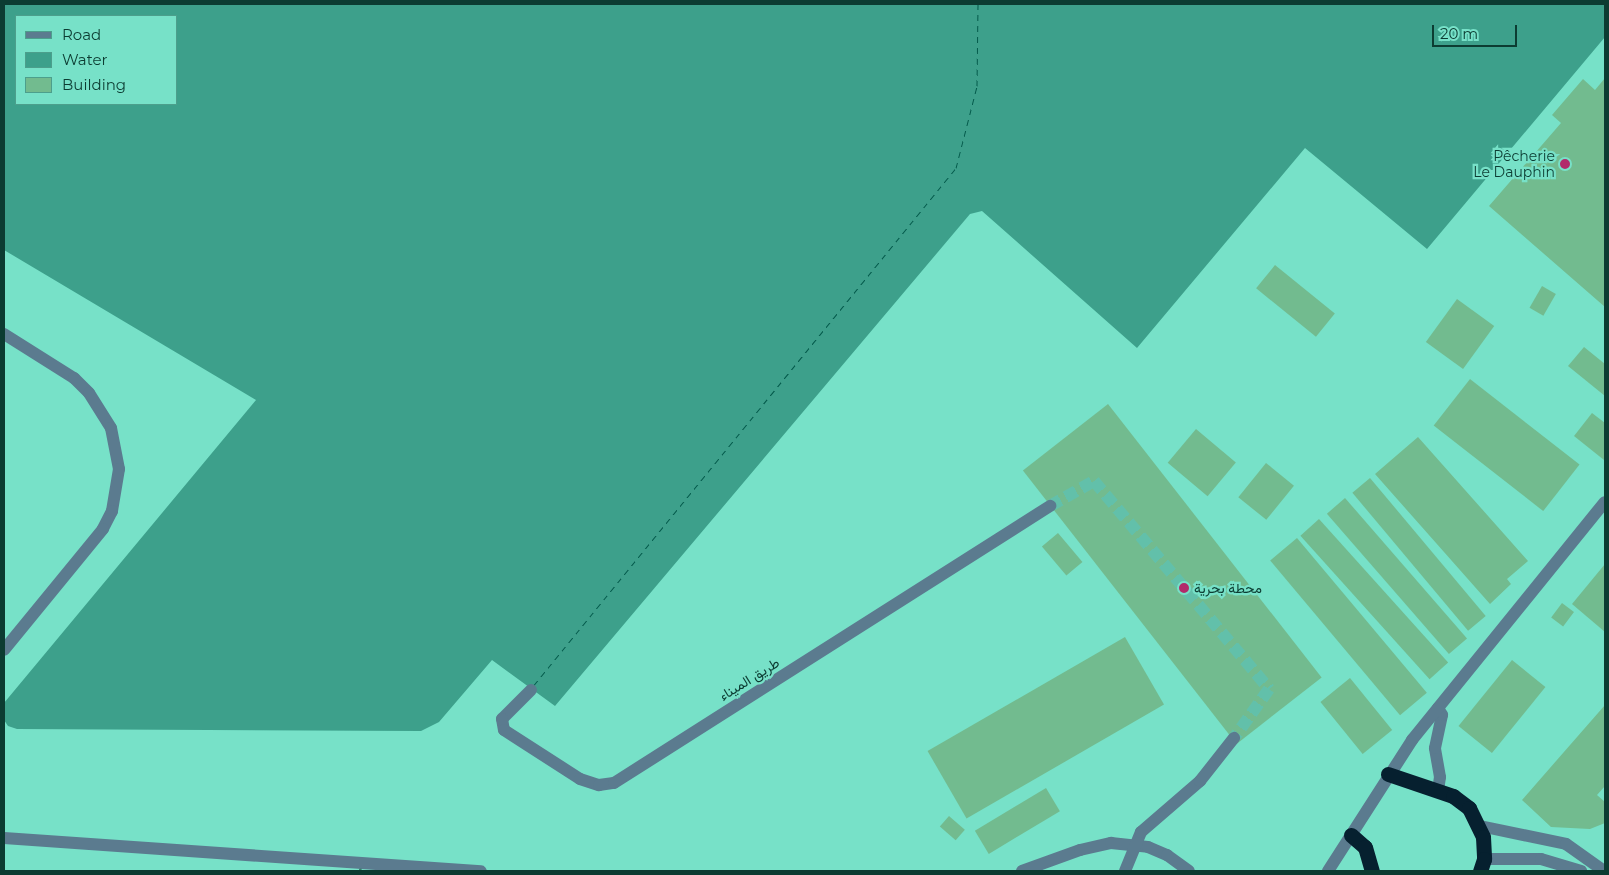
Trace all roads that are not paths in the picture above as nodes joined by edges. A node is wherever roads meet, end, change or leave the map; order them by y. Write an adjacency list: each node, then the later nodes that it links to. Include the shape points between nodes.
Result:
1 (4, 334): 4 (street, via 74,378 89,393 111,428 119,469 112,511 103,530)
2 (1605, 502): 6 (street)
3 (1050, 506): 5 (street, طريق الميناء, via 614,783 599,785 580,779 504,730 502,719)
4 (4, 650)
5 (530, 690)
6 (1438, 708): 8 (street); 9 (street, via 1442,715 1434,748 1440,777)
7 (1234, 738): 13 (street, via 1200,781 1149,823)
8 (1388, 774): 9 (highway); 11 (street)
9 (1438, 791): 10 (highway, via 1462,801)
10 (1480, 826): 14 (highway); 22 (street, via 1566,844)
11 (1351, 835): 19 (street); 20 (highway, via 1365,847)
12 (4, 838): 15 (street)
13 (1134, 843): 16 (street, via 1095,845); 17 (street); 18 (street, via 1166,855)
14 (1482, 867): 21 (street, via 1541,859)
15 (481, 871)
16 (1022, 871)
17 (1125, 871)
18 (1189, 871)
19 (1328, 871)
20 (1372, 871)
21 (1581, 871)
22 (1604, 871)

